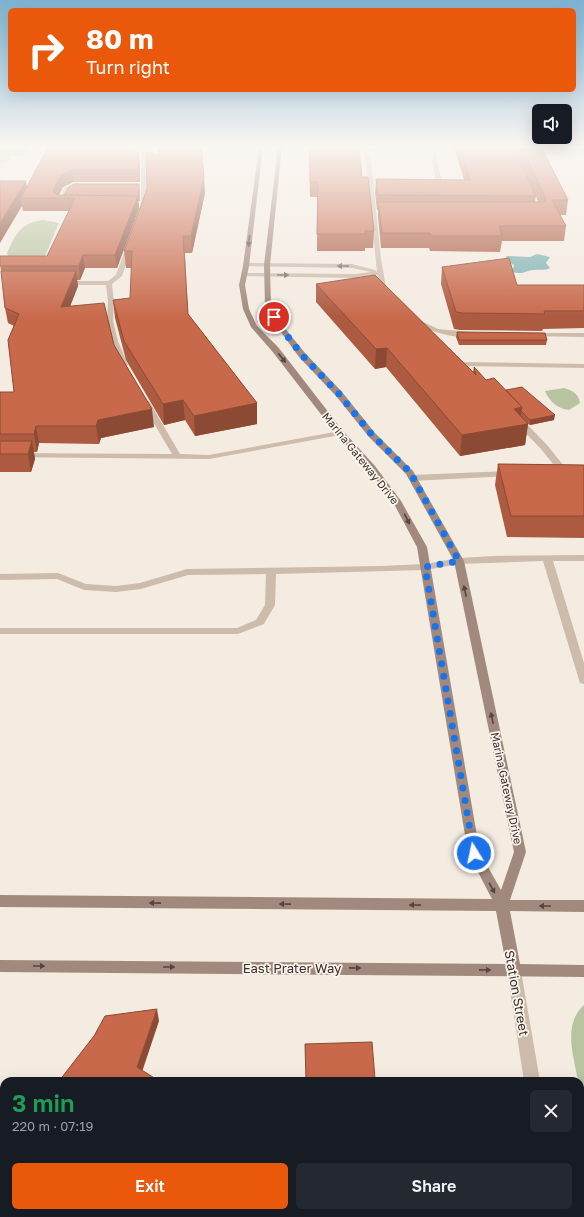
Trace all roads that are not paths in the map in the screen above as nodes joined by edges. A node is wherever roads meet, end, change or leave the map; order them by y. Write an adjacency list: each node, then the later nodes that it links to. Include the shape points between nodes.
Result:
1 (59, 204): 2 (street)
2 (66, 204)
3 (254, 204): 10 (street, Marina Gateway Drive, one-way to 10)
4 (274, 204): 11 (street, Marina Gateway Drive)
5 (374, 204): 12 (street)
6 (136, 205): 7 (street)
7 (144, 205): 8 (street)
8 (139, 220)
9 (132, 240): 16 (street, via 119,276)
10 (246, 265): 11 (street); 13 (street, Marina Gateway Drive)
11 (268, 265): 12 (street, one-way to 11, via 352,266); 14 (street, Marina Gateway Drive)
12 (381, 273): 14 (street, one-way to 12, via 355,276); 17 (street, via 383,288)
13 (244, 275): 14 (street); 31 (street, Marina Gateway Drive, one-way to 31, via 242,285 246,309 254,326)
14 (267, 275): 36 (street, Marina Gateway Drive, via 268,306 281,328 372,435 410,472)
15 (54, 283): 16 (street)
16 (109, 283): 28 (street, via 110,321 121,361)
17 (391, 295)
18 (414, 317): 19 (street)
19 (425, 328): 20 (street); 23 (street)
20 (475, 334)
21 (522, 334): 22 (street)
22 (584, 335)
23 (435, 338)
24 (455, 358): 25 (street)
25 (461, 364): 26 (street); 27 (street)
26 (584, 366)
27 (473, 374)
28 (129, 375)
29 (142, 395): 33 (street)
30 (512, 413): 34 (street, via 568,473)
31 (340, 433): 33 (street, via 209,457); 40 (street, Marina Gateway Drive, one-way to 40, via 372,468 397,501 422,547)
32 (0, 455): 33 (street)
33 (178, 457)
34 (550, 473)
35 (521, 474): 36 (street)
36 (412, 478): 39 (street, Marina Gateway Drive)
37 (547, 558): 38 (street); 39 (street); 44 (street)
38 (584, 558)
39 (459, 561): 40 (street); 46 (street, Marina Gateway Drive, one-way to 39, via 520,852)
40 (425, 567): 41 (street); 46 (street, Marina Gateway Drive, one-way to 46, via 474,853)
41 (271, 570): 42 (street, via 188,572 141,586 116,589 84,587 58,576); 43 (street, via 270,605 260,622 238,632)
42 (0, 577)
43 (0, 631)
44 (584, 680)
45 (0, 901): 46 (street, one-way to 45)
46 (502, 905): 47 (street, one-way to 46); 49 (street, Station Street)
47 (584, 906)
48 (0, 966): 49 (street, East Prater Way, one-way to 49)
49 (514, 971): 50 (street, East Prater Way); 51 (street, Station Street)
50 (584, 971)
51 (531, 1077)

